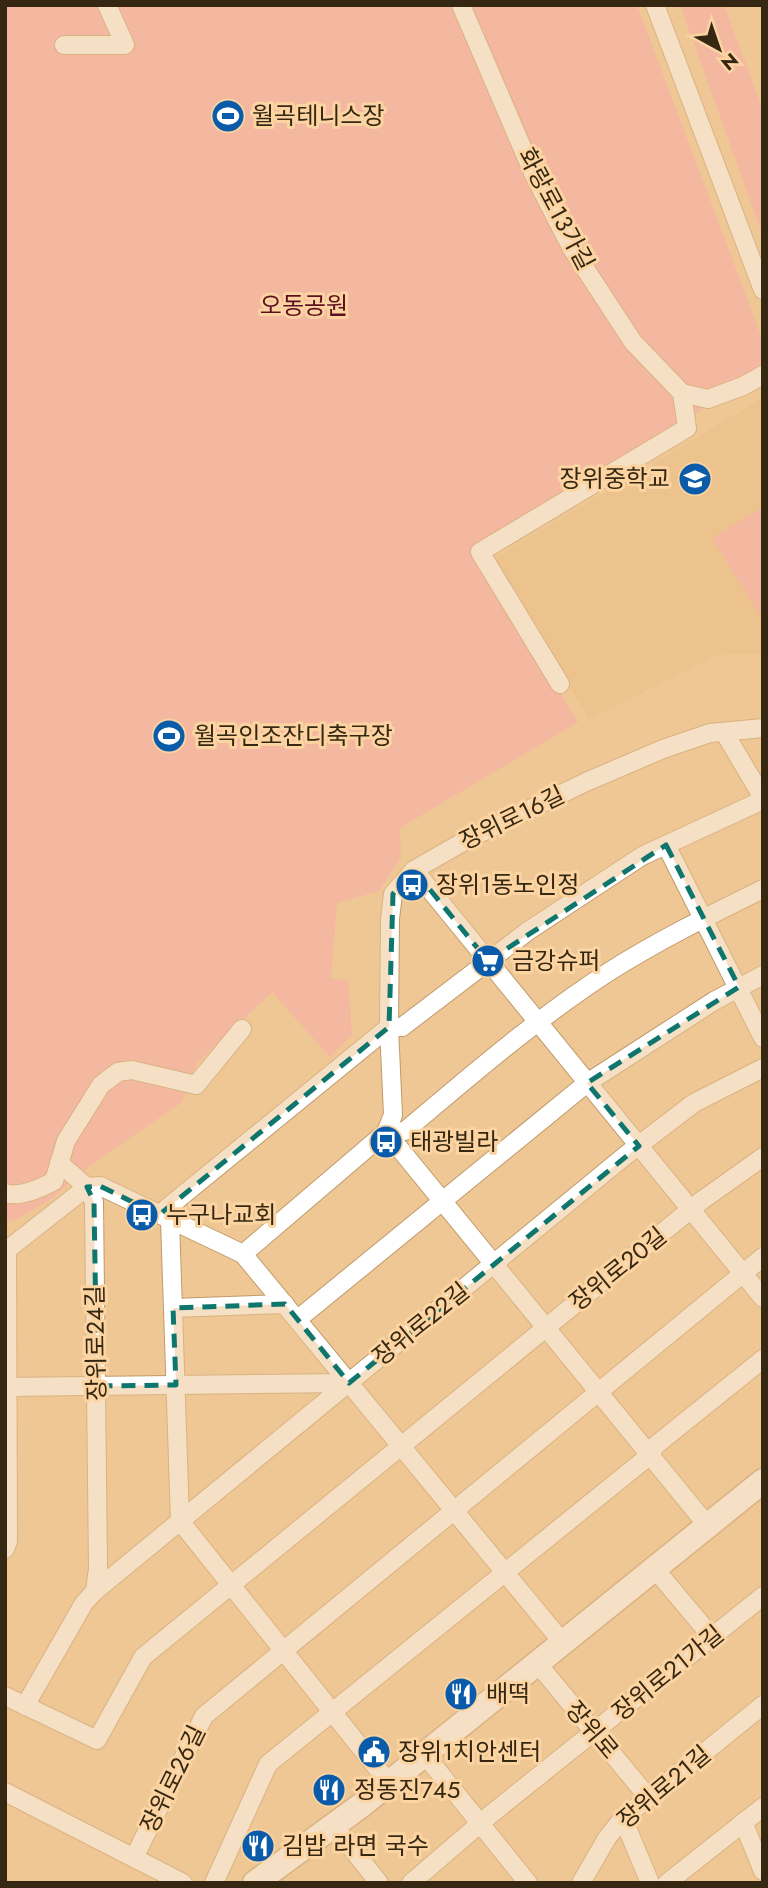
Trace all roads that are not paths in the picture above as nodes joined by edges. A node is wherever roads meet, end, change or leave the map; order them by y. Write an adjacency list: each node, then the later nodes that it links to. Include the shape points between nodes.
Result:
1 (107, 5): 4 (street, via 125,45)
2 (461, 5): 7 (street, 화랑로13가길, via 534,175 571,247 633,342)
3 (655, 5): 5 (street)
4 (64, 45)
5 (763, 289)
6 (763, 375): 7 (street, via 708,399)
7 (682, 393): 8 (street, via 687,428 480,552)
8 (560, 684)
9 (763, 728): 10 (street, 장위로16길)
10 (724, 732): 11 (street); 13 (street, 장위로16길, via 663,749 586,782)
11 (763, 799): 12 (street)
12 (666, 845): 15 (street); 16 (street, via 587,891)
13 (415, 870): 16 (street, 장위로20길); 20 (street, 장위로16길, via 393,894)
14 (763, 889): 15 (street)
15 (702, 918): 18 (street); 19 (street, via 607,973)
16 (488, 961): 19 (street, 장위로20길); 20 (street, via 402,1027)
17 (763, 975): 18 (street)
18 (739, 986): 22 (street); 24 (street)
19 (537, 1022): 24 (street, 장위로20길); 25 (street, via 405,1131)
20 (390, 1027): 25 (street, via 393,1115); 33 (street, via 167,1208)
21 (242, 1029): 28 (street, via 196,1085 132,1070 118,1073 101,1086 66,1141)
22 (763, 1038)
23 (763, 1068): 26 (street, via 694,1103)
24 (587, 1083): 26 (street, 장위로20길); 31 (street)
25 (386, 1132): 31 (street, 장위로22길); 34 (street)
26 (639, 1146): 32 (street, 장위로20길); 36 (street)
27 (763, 1157): 32 (street)
28 (59, 1163): 29 (street); 30 (street, via 54,1181 42,1188)
29 (88, 1187): 33 (street, via 100,1186); 40 (street, via 7,1250); 47 (street, 장위로24길, via 94,1202)
30 (5, 1193)
31 (443, 1203): 36 (street, 장위로22길); 42 (street)
32 (691, 1209): 37 (street, 장위로20길); 43 (street, 장위로20길)
33 (170, 1220): 34 (street); 41 (street)
34 (243, 1254): 39 (street)
35 (763, 1257): 37 (street)
36 (494, 1265): 43 (street, 장위로22길); 45 (street, 장위로22길)
37 (743, 1274): 38 (street, 장위로20길); 49 (street)
38 (763, 1298)
39 (285, 1304): 41 (street); 42 (street)
40 (6, 1307): 48 (street)
41 (173, 1308): 46 (street)
42 (298, 1319): 45 (street)
43 (545, 1328): 49 (street, 장위로22길); 50 (street)
44 (763, 1359): 51 (street)
45 (349, 1383): 46 (street); 50 (street); 55 (street)
46 (176, 1385): 47 (street); 55 (street)
47 (97, 1386): 48 (street); 61 (street, 장위로24길)
48 (6, 1387): 52 (street)
49 (599, 1394): 51 (street, 장위로22길); 54 (street)
50 (401, 1448): 54 (street); 60 (street)
51 (649, 1455): 56 (street, 장위로22길); 59 (street)
52 (6, 1464): 57 (street)
53 (763, 1480): 56 (street)
54 (455, 1509): 59 (street); 65 (street)
55 (180, 1521): 60 (street); 61 (street)
56 (707, 1525): 58 (street)
57 (5, 1549)
58 (654, 1568): 63 (street); 64 (street)
59 (505, 1571): 64 (street); 70 (street)
60 (231, 1586): 65 (street); 69 (street, via 143,1657 97,1740)
61 (95, 1591): 69 (street, via 84,1602)
62 (763, 1597): 63 (street, 장위로21가길)
63 (712, 1637): 71 (street, 장위로21가길)
64 (562, 1643): 66 (street)
65 (282, 1651): 70 (street); 81 (street, 장위로26길, via 204,1716)
66 (537, 1663): 71 (street, 장위로); 72 (street)
67 (5, 1696): 69 (street)
68 (763, 1705): 75 (street, 장위로21길)
69 (25, 1706)
70 (331, 1713): 73 (street); 84 (street, via 268,1764)
71 (593, 1732): 75 (street, 장위로); 79 (street, 장위로21가길)
72 (425, 1755): 73 (street); 79 (street)
73 (389, 1783): 80 (street)
74 (5, 1792): 81 (street)
75 (648, 1797): 77 (street, 장위로21길)
76 (763, 1807): 78 (street)
77 (623, 1818): 89 (street, 장위로21길); 90 (street)
78 (743, 1822): 82 (street); 91 (street)
79 (480, 1824): 87 (street, 장위로21가길); 88 (street)
80 (334, 1826): 85 (street); 86 (street)
81 (134, 1858): 83 (street)
82 (763, 1871)
83 (183, 1883)
84 (215, 1883)
85 (255, 1883)
86 (379, 1883)
87 (411, 1883)
88 (528, 1883)
89 (581, 1883)
90 (650, 1883)
91 (667, 1883)

